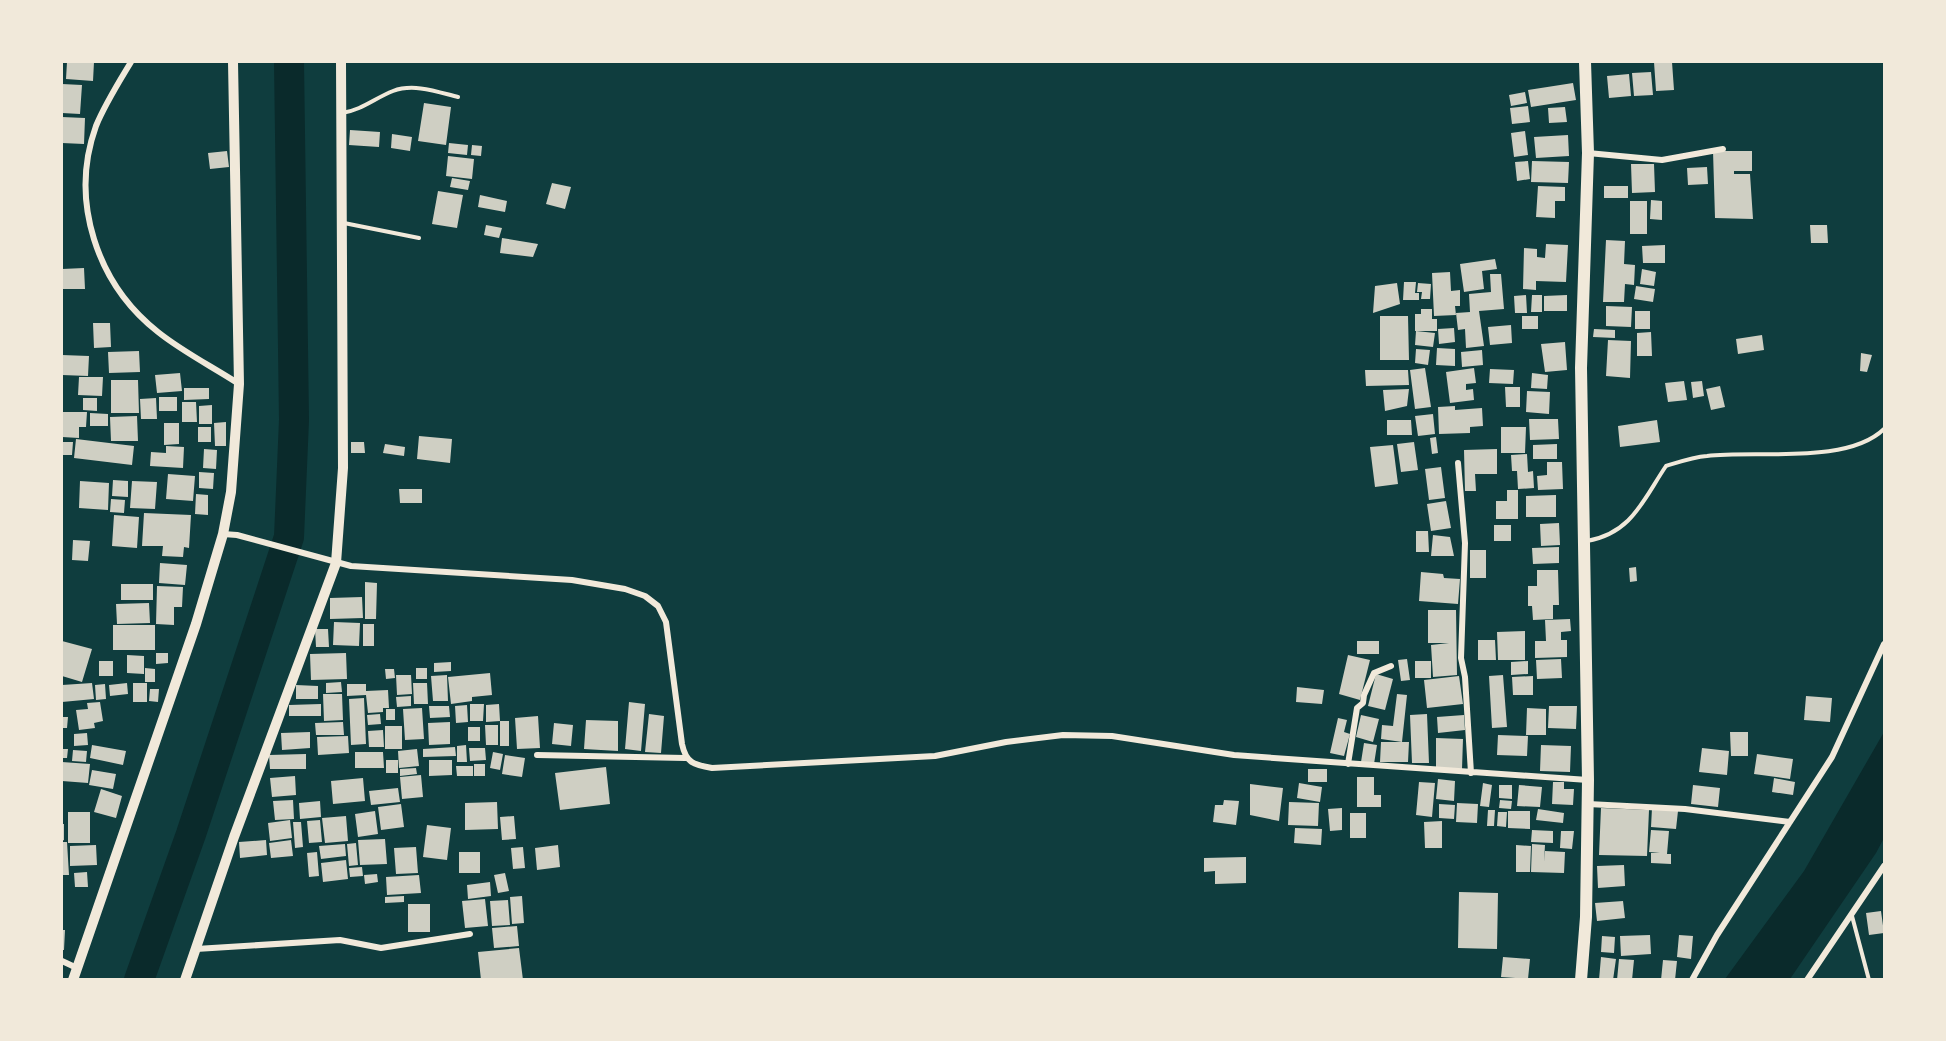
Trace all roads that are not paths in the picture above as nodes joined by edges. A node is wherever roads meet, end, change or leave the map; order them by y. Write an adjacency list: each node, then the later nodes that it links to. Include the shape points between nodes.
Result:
1 (131, 62): 11 (street, via 97,125 87,159 87,216 102,262 127,303 159,333)
2 (233, 62): 11 (street)
3 (341, 62): 6 (street)
4 (1586, 62): 8 (main road)
5 (458, 97): 6 (lane, via 406,88 394,90 357,111)
6 (341, 113): 9 (street)
7 (1723, 149): 8 (street, via 1662,160)
8 (1588, 153): 15 (main road, via 1581,368)
9 (340, 222): 10 (lane); 16 (street, via 343,468)
10 (419, 238)
11 (240, 384): 14 (street, via 231,492)
12 (1884, 429): 15 (lane, via 1866,441 1838,449 1706,456 1666,466 1638,511 1613,534)
13 (1458, 463): 22 (street, via 1465,543 1460,635)
14 (223, 534): 16 (street); 31 (street, via 161,731)
15 (1582, 542): 23 (main road)
16 (331, 561): 20 (street, via 351,566 572,580 645,596 658,606 666,622); 29 (street)
17 (1884, 644): 25 (street, via 1832,757)
18 (1391, 666): 21 (street, via 1374,673 1363,703 1357,708)
19 (537, 755): 20 (street)
20 (685, 758): 21 (street, via 694,765 712,768 935,756 1063,735 1112,736 1234,755)
21 (1348, 764): 22 (street)
22 (1471, 773): 23 (street)
23 (1588, 780): 24 (main road)
24 (1587, 804): 25 (street, via 1685,809); 34 (main road)
25 (1790, 822): 35 (street)
26 (1884, 866): 27 (street)
27 (1851, 915): 36 (street); 37 (lane)
28 (470, 934): 29 (street, via 381,948 340,940)
29 (196, 949): 33 (street)
30 (62, 961): 31 (street)
31 (77, 968): 32 (street)
32 (73, 980)
33 (185, 980)
34 (1581, 980)
35 (1692, 980)
36 (1808, 980)
37 (1869, 980)

